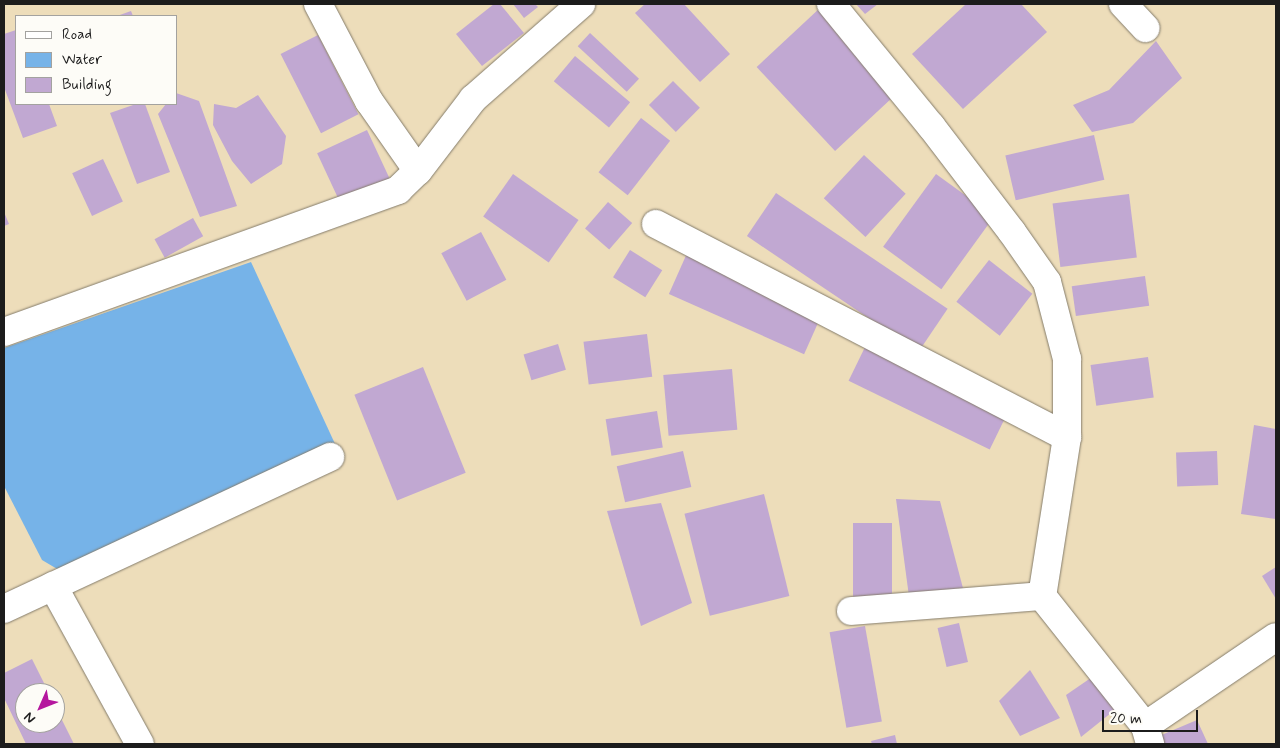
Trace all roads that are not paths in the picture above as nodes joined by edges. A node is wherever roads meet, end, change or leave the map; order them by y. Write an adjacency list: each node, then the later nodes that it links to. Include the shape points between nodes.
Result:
1 (318, 4): 6 (street, via 369,101)
2 (581, 4): 6 (street, via 472,99)
3 (831, 4): 9 (street, via 931,126 1047,282 1067,359)
4 (1123, 4): 5 (street)
5 (1145, 28)
6 (418, 172): 8 (street, via 398,190)
7 (656, 224): 9 (street)
8 (4, 332)
9 (1067, 436): 12 (street)
10 (330, 457): 11 (street)
11 (53, 586): 13 (street); 17 (street)
12 (1042, 596): 14 (street); 16 (street)
13 (4, 608)
14 (851, 611)
15 (1276, 636): 16 (street)
16 (1148, 735)
17 (140, 744)

